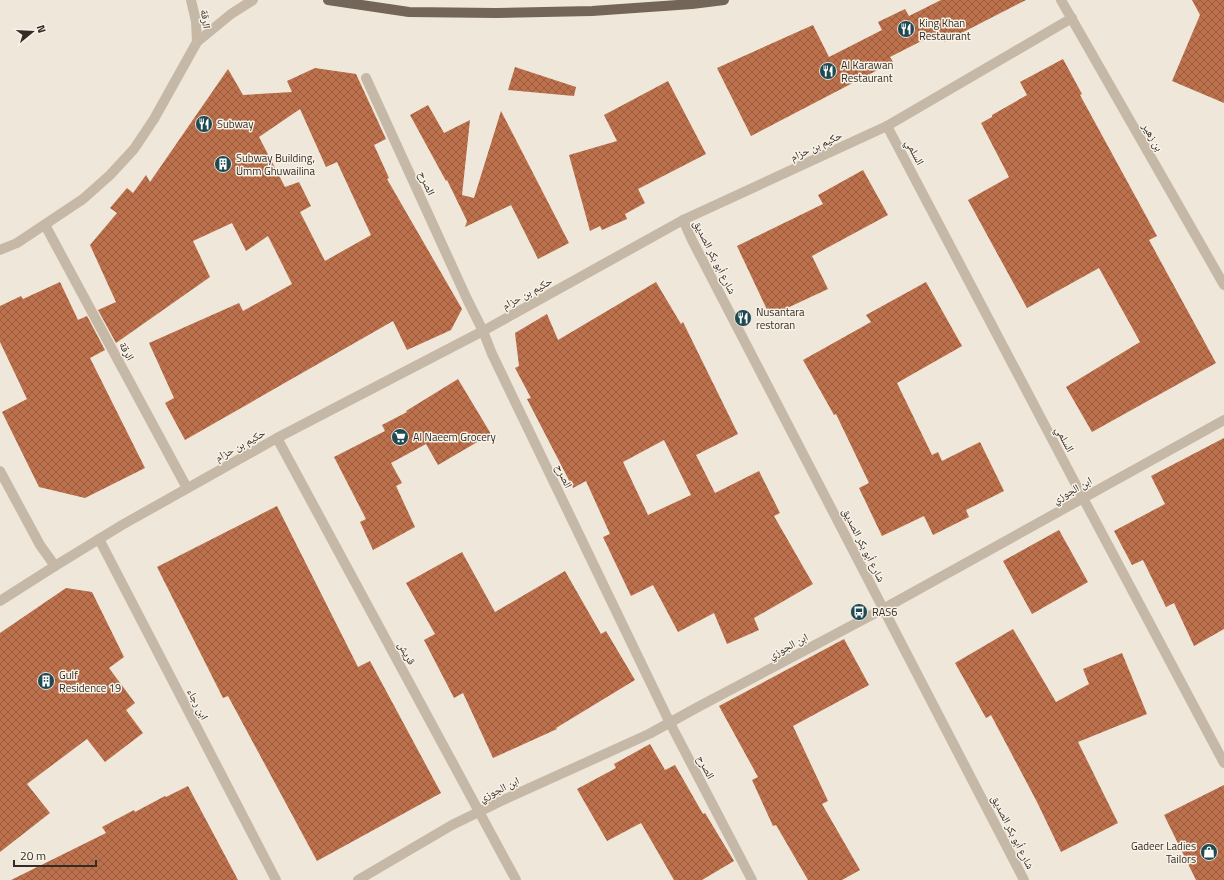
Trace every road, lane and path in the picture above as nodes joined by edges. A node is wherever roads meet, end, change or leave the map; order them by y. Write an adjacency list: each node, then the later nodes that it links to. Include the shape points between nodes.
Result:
1 (191, 0): 7 (street, الرقة, via 196,20)
2 (253, 0): 7 (street, الرقة, via 230,14)
3 (328, 0): 4 (main road, via 409,12 496,13 592,11)
4 (724, 0)
5 (1061, 0): 6 (street, بن زهير)
6 (1072, 18): 9 (street, حكيم بن حزام); 13 (street, بن زهير)
7 (197, 42): 11 (street, الرقة, via 154,119 134,149 83,199)
8 (366, 78): 14 (street, الصرح)
9 (887, 126): 10 (street, حكيم بن حزام); 19 (street, السلمي)
10 (683, 220): 14 (street, حكيم بن حزام); 23 (street, شارع أبو بكر الصديق)
11 (45, 225): 12 (street, الرقة, via 17,243); 18 (street, الرقة)
12 (0, 250)
13 (1224, 285)
14 (483, 331): 16 (street, حكيم بن حزام); 24 (street, الصرح)
15 (1224, 420): 19 (street, ابن الجوزي)
16 (277, 438): 18 (street, حكيم بن حزام); 26 (street, قريش)
17 (0, 471): 21 (street)
18 (187, 488): 20 (street, حكيم بن حزام)
19 (1082, 498): 23 (street, ابن الجوزي); 25 (street, السلمي)
20 (99, 539): 21 (street, حكيم بن حزام); 27 (street, ابن رجاء)
21 (54, 566): 22 (street, حكيم بن حزام)
22 (0, 601)
23 (883, 609): 24 (street, ابن الجوزي); 31 (street, شارع أبو بكر الصديق)
24 (670, 723): 26 (street, ابن الجوزي); 30 (street, الصرح)
25 (1224, 763)
26 (479, 812): 28 (street, ابن الجوزي); 29 (street, قريش)
27 (276, 880)
28 (358, 880)
29 (516, 880)
30 (752, 880)
31 (1024, 880)

